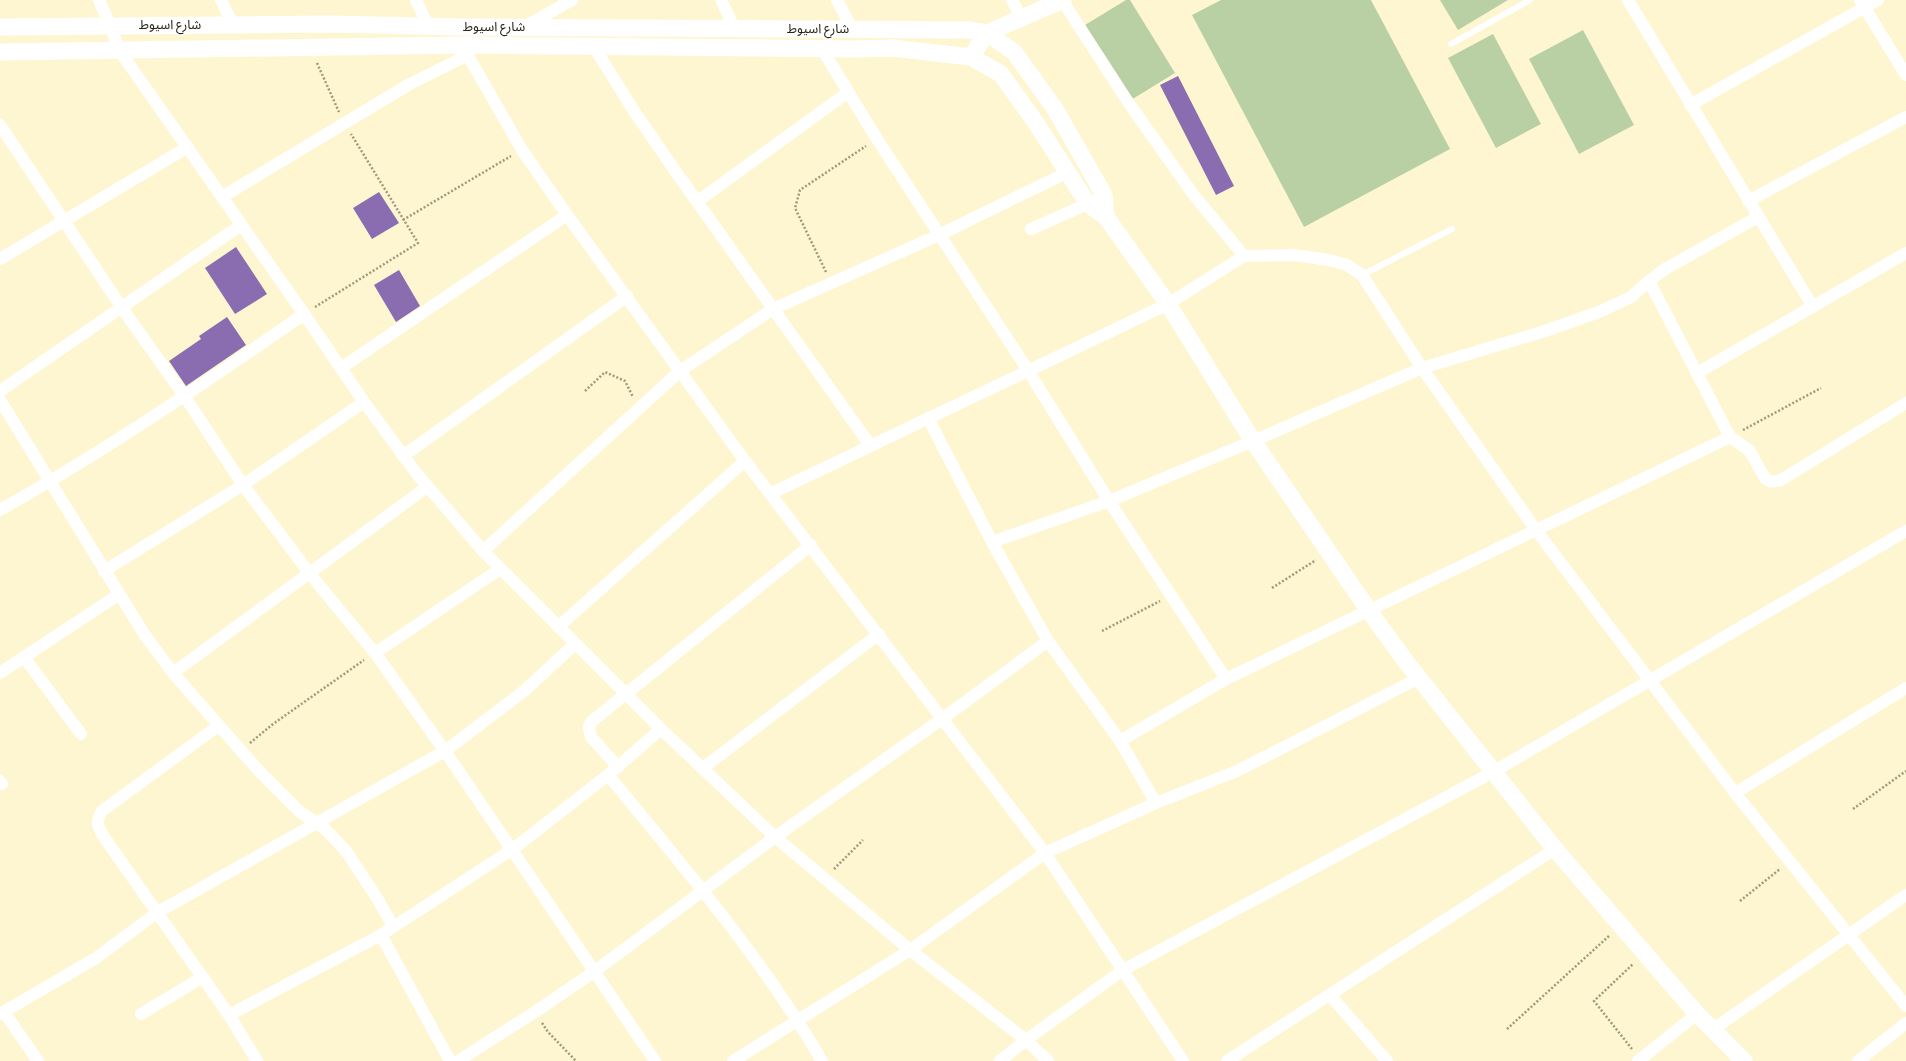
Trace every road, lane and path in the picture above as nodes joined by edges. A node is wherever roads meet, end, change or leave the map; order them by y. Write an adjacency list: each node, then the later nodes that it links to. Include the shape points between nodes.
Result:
1 (99, 0): 14 (street)
2 (221, 0): 15 (street)
3 (416, 0): 17 (street)
4 (572, 0): 18 (street)
5 (721, 0): 19 (street)
6 (837, 0): 20 (street)
7 (1012, 0): 13 (street)
8 (1063, 0): 13 (street); 57 (street, via 1128,102 1193,194)
9 (1530, 0): 22 (lane)
10 (1628, 0): 34 (street)
11 (1878, 0): 12 (street)
12 (1862, 4): 32 (street); 34 (street)
13 (1017, 21): 21 (street); 29 (street)
14 (110, 25): 15 (street, شارع اسيوط); 16 (street, شارع اسيوط); 26 (street)
15 (234, 25): 17 (street, شارع اسيوط)
16 (0, 26)
17 (428, 26): 18 (street, شارع اسيوط)
18 (524, 27): 19 (street, شارع اسيوط)
19 (735, 29): 20 (street, شارع اسيوط)
20 (852, 29): 21 (street, شارع اسيوط, via 968,30)
21 (987, 33): 29 (street); 30 (street)
22 (1451, 44)
23 (309, 47): 26 (street, شارع اسيوط); 27 (street, شارع اسيوط); 36 (path)
24 (594, 47): 25 (street, شارع اسيوط); 27 (street, شارع اسيوط); 44 (street, via 634,110)
25 (822, 49): 30 (street, شارع اسيوط, via 892,48); 33 (street)
26 (119, 50): 28 (street, شارع اسيوط); 39 (street)
27 (465, 50): 36 (street); 40 (street)
28 (0, 52)
29 (1014, 52): 31 (street); 42 (street, via 1055,109)
30 (971, 57): 31 (street)
31 (1001, 74): 41 (street)
32 (1906, 75)
33 (848, 93): 38 (street); 44 (street)
34 (1690, 105): 45 (street)
35 (1906, 118): 45 (street)
36 (344, 122): 43 (street); 50 (path)
37 (0, 126): 51 (street)
38 (877, 139): 55 (street); 61 (path, via 800,190 795,208)
39 (188, 147): 43 (street); 51 (street)
40 (522, 150): 47 (street); 50 (path)
41 (1068, 172): 46 (street); 55 (street)
42 (1104, 195): 46 (street); 49 (street)
43 (222, 197): 52 (street)
44 (698, 200): 66 (street)
45 (1748, 201): 48 (street)
46 (1088, 204): 49 (street); 53 (street)
47 (567, 215): 62 (street); 68 (street)
48 (1758, 217): 60 (street, via 1665,269); 64 (street)
49 (1106, 218): 63 (street)
50 (403, 220): 67 (path, via 418,243)
51 (64, 222): 58 (street); 65 (street)
52 (241, 225): 65 (street); 67 (street)
53 (1031, 229)
54 (1452, 229): 59 (lane)
55 (939, 235): 61 (street); 71 (street)
56 (1906, 253): 64 (street)
57 (1244, 256): 59 (street, via 1294,255 1329,260 1347,265); 63 (street)
58 (0, 259)
59 (1362, 275): 69 (street)
60 (1649, 281): 69 (street, via 1631,297 1599,312); 72 (street)
61 (830, 282): 66 (street)
62 (627, 296): 70 (street); 85 (street)
63 (1168, 304): 71 (street); 83 (street)
64 (1813, 307): 72 (street)
65 (122, 308): 74 (street); 76 (street)
66 (773, 309): 70 (street); 84 (street)
67 (304, 314): 68 (street); 76 (street)
68 (341, 368): 78 (street)
69 (1422, 368): 83 (street); 93 (street)
70 (680, 371): 80 (street); 86 (street)
71 (1029, 372): 81 (street); 91 (street)
72 (1697, 373): 82 (street)
73 (1822, 388): 82 (path)
74 (0, 391)
75 (585, 391): 80 (path, via 605,372 625,381)
76 (185, 397): 87 (street); 88 (street)
77 (0, 400): 87 (street)
78 (364, 402): 85 (street); 88 (street)
79 (1906, 403): 82 (street, via 1774,482 1765,478 1749,450)
80 (640, 410): 97 (street)
81 (928, 418): 84 (street); 95 (street)
82 (1730, 437): 93 (street)
83 (1253, 441): 91 (street); 98 (street)
84 (870, 445): 90 (street)
85 (403, 456): 89 (street)
86 (746, 461): 90 (street); 106 (street)
87 (51, 482): 92 (street); 100 (street)
88 (243, 485): 100 (street); 101 (street)
89 (427, 487): 97 (street); 101 (street)
90 (772, 493): 96 (street)
91 (1109, 501): 95 (street); 104 (street)
92 (0, 510)
93 (1536, 530): 105 (street); 117 (street)
94 (1906, 531): 117 (street)
95 (992, 542): 109 (street)
96 (811, 545): 108 (street); 119 (street)
97 (483, 551): 99 (street)
98 (1328, 552): 102 (path); 105 (street)
99 (500, 568): 106 (street); 111 (street)
100 (104, 571): 103 (street)
101 (310, 574): 111 (street); 114 (street)
102 (1272, 588)
103 (118, 595): 112 (street); 114 (street)
104 (1172, 596): 107 (path); 116 (street)
105 (1369, 611): 115 (street); 116 (street)
106 (558, 627): 110 (street)
107 (1102, 631)
108 (879, 634): 120 (street); 128 (street)
109 (1048, 641): 120 (street); 124 (street)
110 (575, 644): 119 (street); 126 (street, via 524,691)
111 (375, 653): 125 (path); 126 (street)
112 (24, 658): 113 (street); 123 (street)
113 (0, 673)
114 (174, 673): 121 (street)
115 (1419, 678): 130 (street); 133 (street, via 1238,771)
116 (1226, 679): 124 (street)
117 (1650, 680): 130 (street); 132 (street)
118 (1906, 688): 132 (street)
119 (627, 694): 122 (street); 127 (street, via 591,722 589,727 591,737)
120 (942, 719): 136 (street); 140 (street)
121 (218, 726): 125 (street); 146 (street, via 121,795 102,811 98,818 97,823 106,840)
122 (661, 729): 127 (street); 128 (street)
123 (81, 734)
124 (1120, 741): 133 (street)
125 (240, 750): 135 (street, via 288,801)
126 (445, 751): 135 (street); 138 (street)
127 (618, 767): 131 (street)
128 (704, 768): 136 (street)
129 (1906, 771): 134 (path)
130 (1493, 772): 139 (street); 153 (street)
131 (608, 775): 138 (street); 143 (street)
132 (1735, 794): 141 (street)
133 (1156, 803): 140 (street)
134 (1853, 809)
135 (316, 823): 146 (street); 148 (street, via 346,851)
136 (775, 836): 142 (street); 143 (street)
137 (863, 840): 142 (path)
138 (513, 849): 148 (street); 154 (street)
139 (1555, 849): 147 (street); 156 (street)
140 (1045, 853): 151 (street); 153 (street)
141 (1790, 862): 145 (path); 150 (street)
142 (825, 879): 151 (street)
143 (704, 891): 154 (street); 163 (street)
144 (1906, 895): 150 (street)
145 (1740, 901)
146 (158, 912): 155 (street); 159 (street, via 96,958)
147 (1620, 925): 152 (street); 165 (path)
148 (394, 926): 149 (street)
149 (381, 935): 162 (street); 171 (street)
150 (1848, 936): 157 (street); 166 (street)
151 (910, 950): 163 (street); 167 (street)
152 (1645, 952): 161 (street); 168 (path, via 1594,1001)
153 (1123, 970): 167 (street); 179 (street)
154 (595, 971): 158 (street); 174 (street)
155 (203, 977): 160 (street); 162 (street)
156 (1330, 995): 180 (street); 181 (street)
157 (1906, 1006)
158 (534, 1012): 172 (street); 173 (path, via 548,1032)
159 (2, 1013): 169 (street)
160 (141, 1014)
161 (1697, 1014): 166 (street); 168 (street)
162 (229, 1016): 170 (street)
163 (799, 1021): 175 (street); 176 (street)
164 (1906, 1024): 183 (street)
165 (1507, 1028)
166 (1712, 1030): 182 (street)
167 (1026, 1040): 177 (street); 178 (street)
168 (1639, 1060)
169 (38, 1061)
170 (257, 1061)
171 (450, 1061)
172 (458, 1061)
173 (576, 1061)
174 (655, 1061)
175 (732, 1061)
176 (822, 1061)
177 (1000, 1061)
178 (1048, 1061)
179 (1183, 1061)
180 (1227, 1061)
181 (1387, 1061)
182 (1744, 1061)
183 (1858, 1061)

